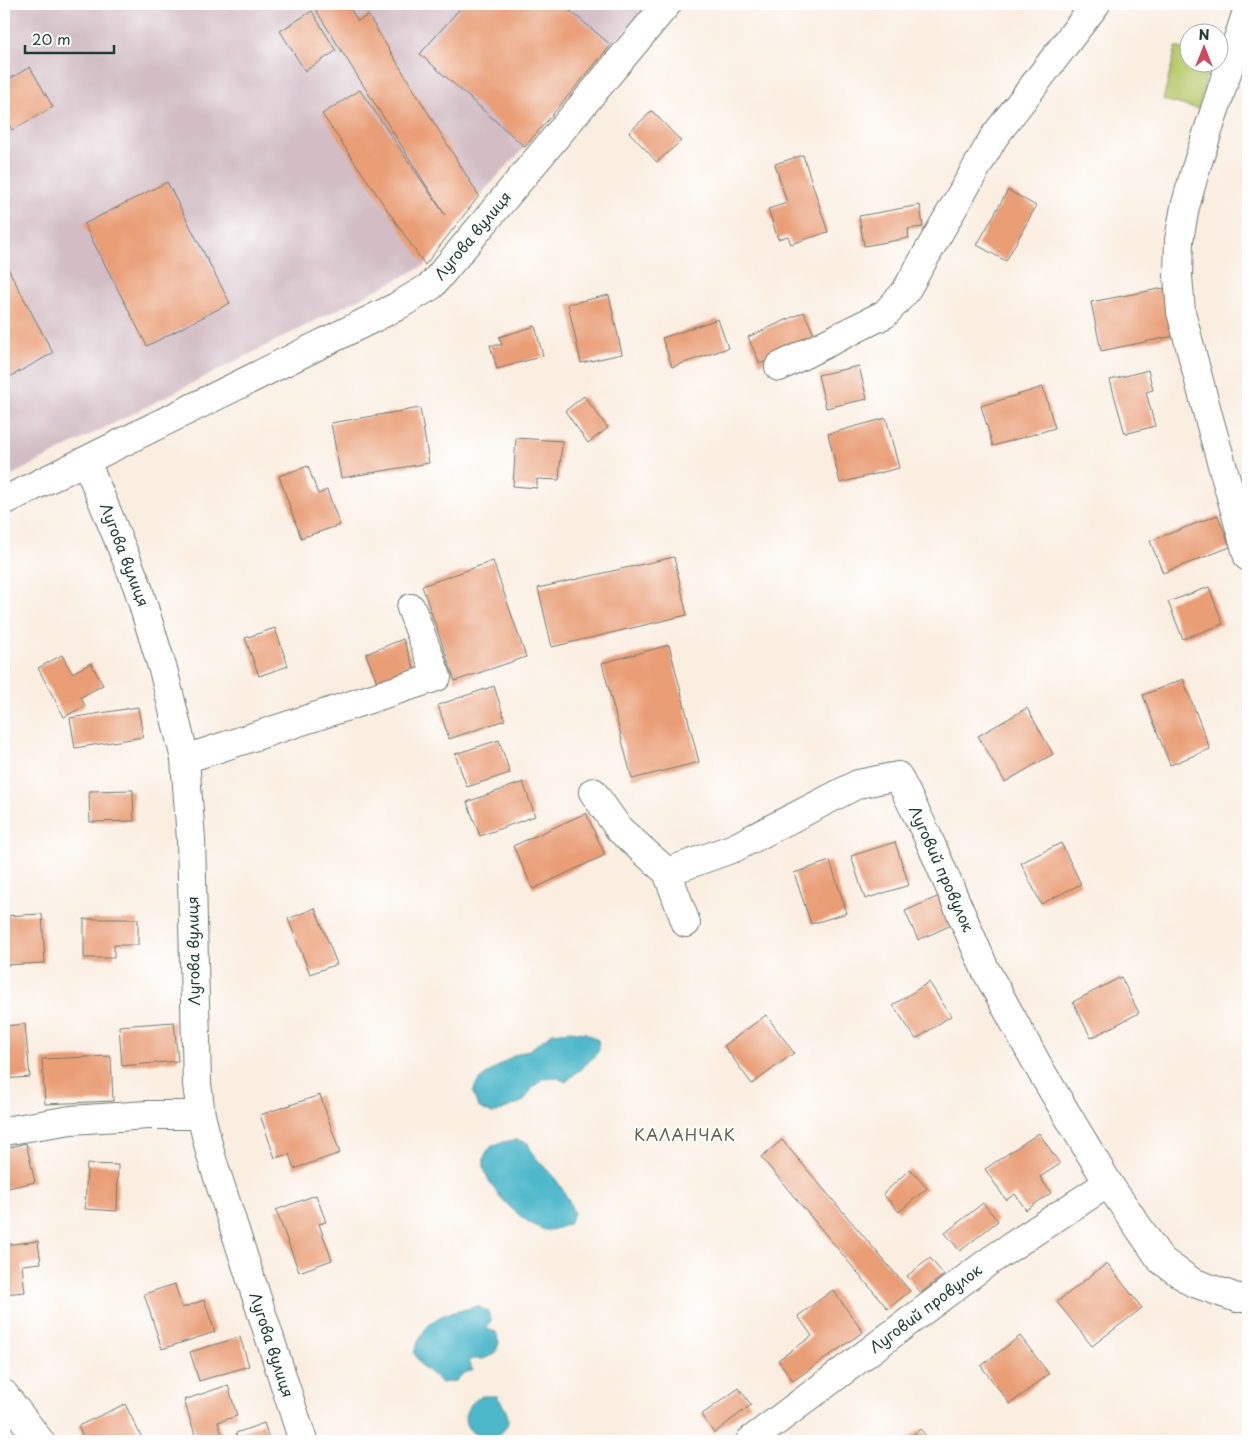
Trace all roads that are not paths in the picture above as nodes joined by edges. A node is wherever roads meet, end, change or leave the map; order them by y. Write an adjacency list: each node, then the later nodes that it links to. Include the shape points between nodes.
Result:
1 (667, 4): 5 (street, Лугова вулиця, via 431,286 396,307)
2 (1096, 4): 4 (street, via 994,137 905,292 893,306 885,314)
3 (1248, 8): 7 (street, via 1194,176 1180,240 1178,276 1181,312)
4 (779, 367)
5 (86, 461): 6 (street, Лугова вулиця); 9 (street, Лугова вулиця, via 137,585 164,673)
6 (4, 501)
7 (1248, 557)
8 (412, 608): 9 (street, via 437,677)
9 (185, 759): 13 (street, Лугова вулиця, via 191,839 197,1084)
10 (593, 792): 11 (street, via 619,829)
11 (667, 872): 12 (street); 15 (street, Луговий провулок, via 734,848 858,784 898,776 985,969)
12 (686, 923)
13 (201, 1115): 14 (street, via 72,1120); 19 (street, Лугова вулиця, via 211,1156)
14 (4, 1130)
15 (1108, 1183): 16 (street, Луговий провулок, via 1161,1260 1192,1282 1237,1298); 20 (street, Луговий провулок, via 988,1262)
16 (1248, 1298)
17 (4, 1394): 18 (street)
18 (40, 1441)
19 (303, 1441)
20 (750, 1441)

